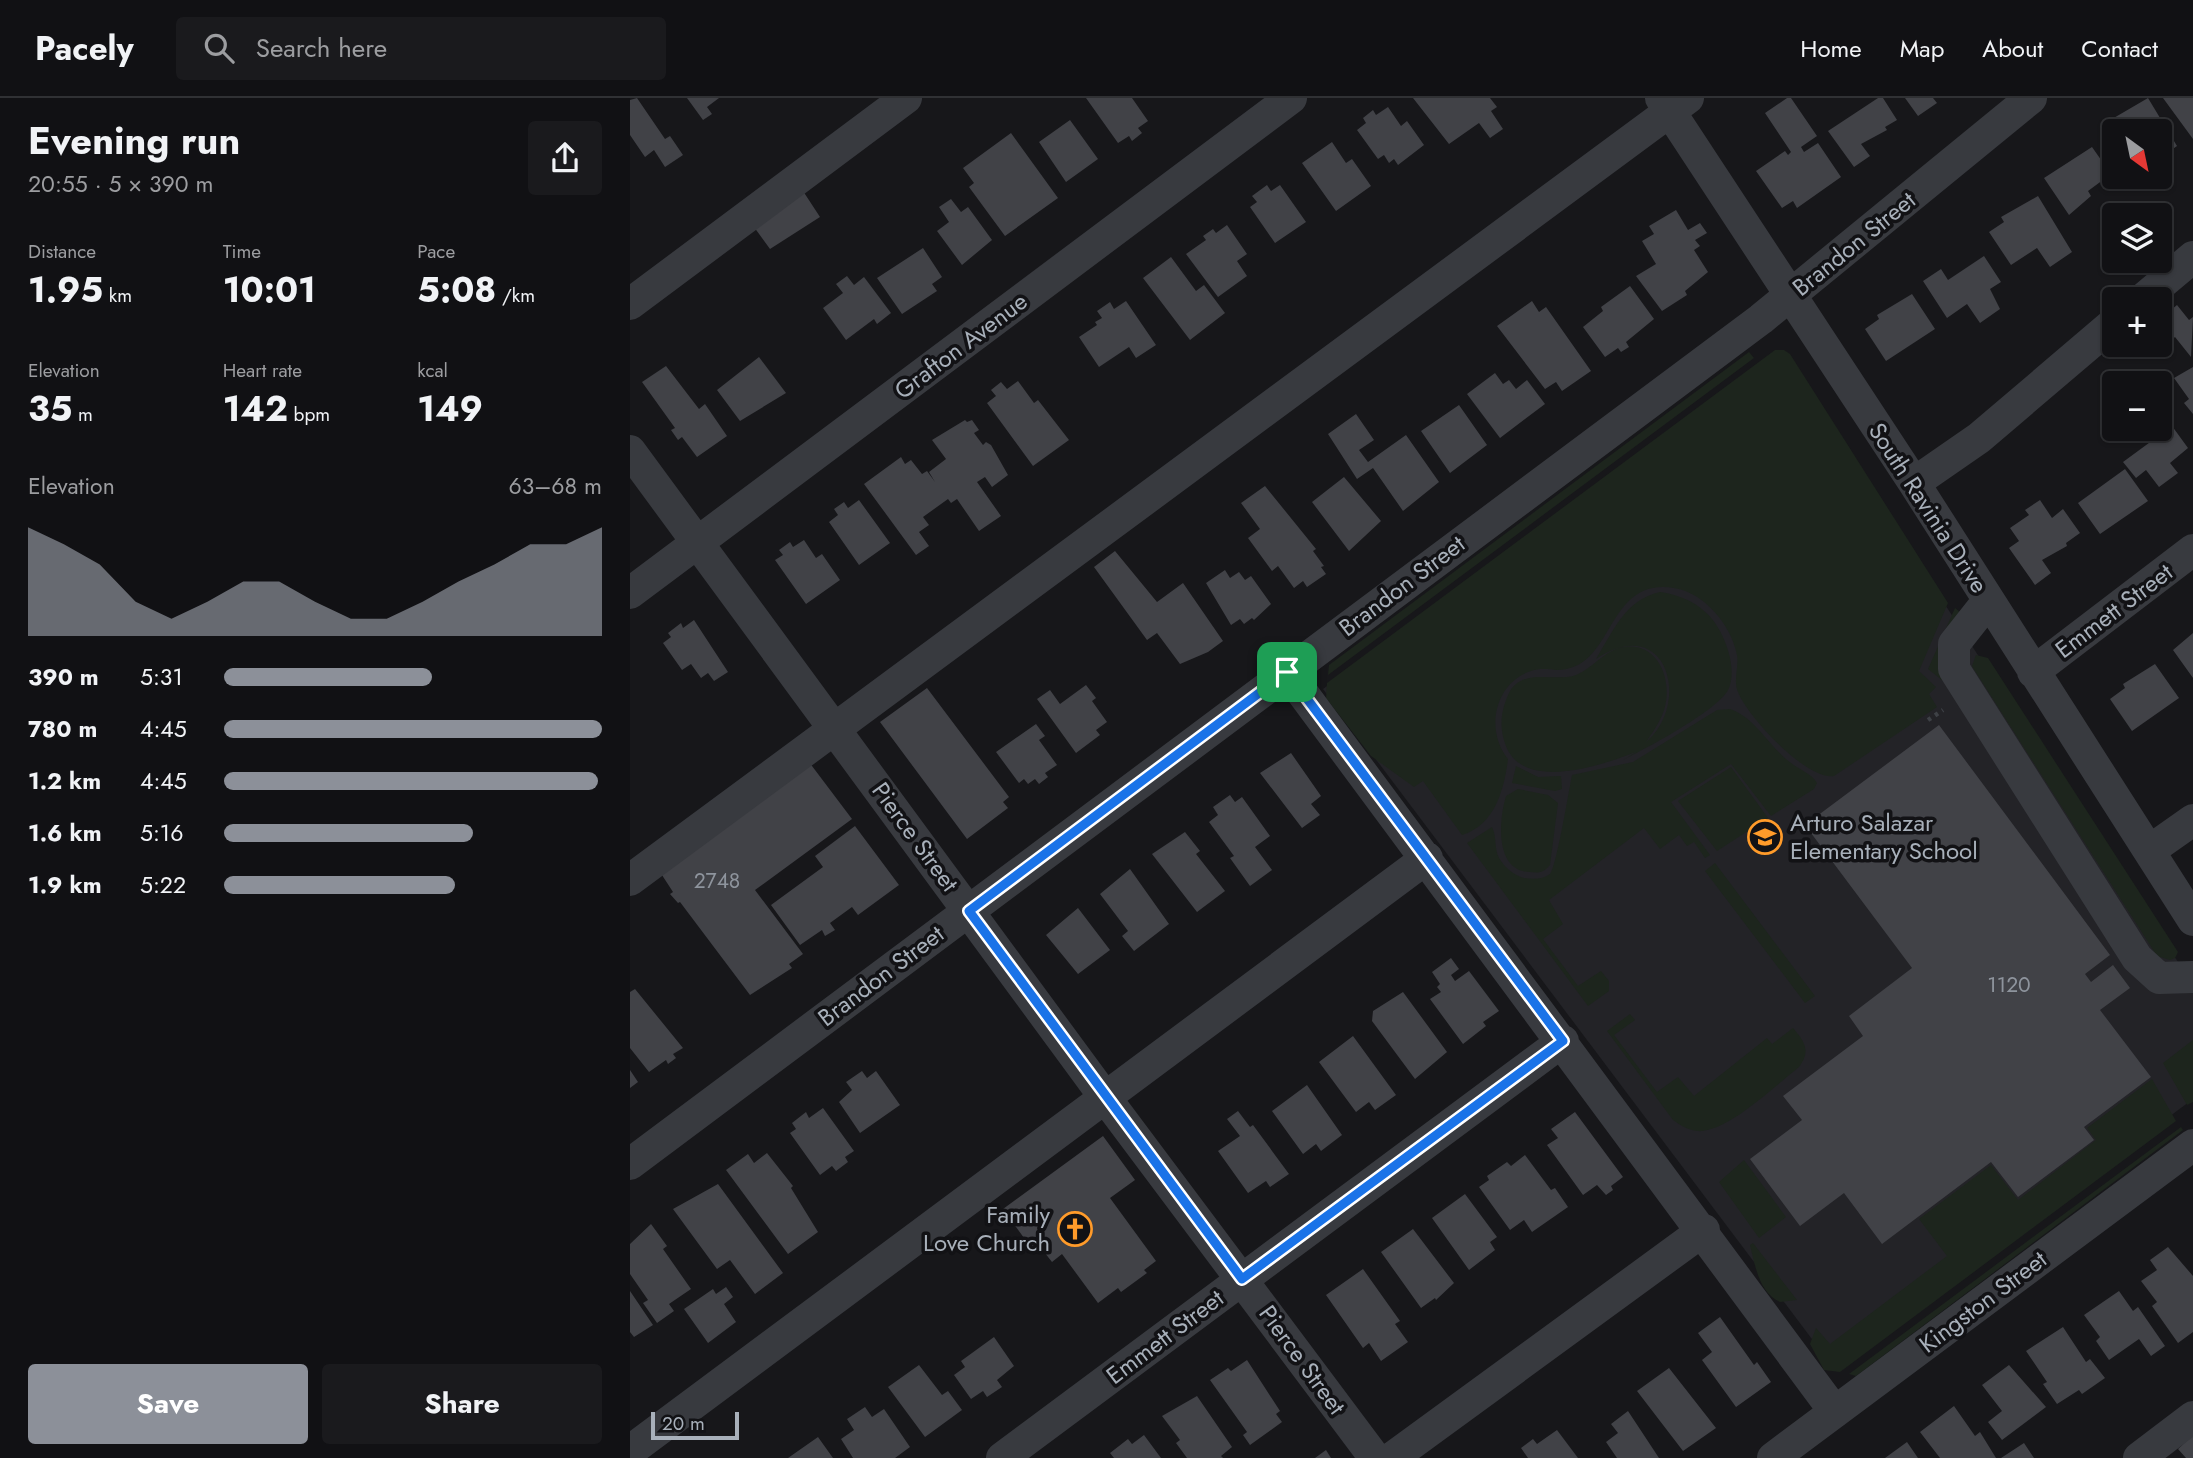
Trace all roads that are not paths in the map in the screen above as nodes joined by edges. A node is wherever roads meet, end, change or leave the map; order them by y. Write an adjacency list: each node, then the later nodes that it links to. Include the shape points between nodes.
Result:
1 (906, 98): 8 (street)
2 (1291, 98): 12 (street, Grafton Avenue)
3 (2031, 98): 7 (street, Brandon Street)
4 (1673, 103): 7 (street, South Ravinia Drive); 18 (street)
5 (2193, 257): 6 (street)
6 (2157, 287)
7 (1791, 295): 11 (street, South Ravinia Drive); 17 (street, Brandon Street)
8 (630, 304)
9 (2102, 333): 11 (street, via 1979,438)
10 (630, 452): 12 (street, Pierce Street)
11 (1914, 483): 15 (street, South Ravinia Drive)
12 (699, 542): 14 (street, Grafton Avenue); 18 (street, Pierce Street)
13 (2193, 550): 16 (street, Emmett Street)
14 (630, 593)
15 (1988, 601): 16 (street, South Ravinia Drive); 25 (street, via 1954,644 1954,669 2137,958 2159,978)
16 (2033, 671): 20 (street, South Ravinia Drive)
17 (1287, 672): 21 (street); 23 (street, Brandon Street)
18 (835, 726): 22 (street); 23 (street, Pierce Street)
19 (2193, 820): 20 (street)
20 (2149, 851): 24 (street, South Ravinia Drive)
21 (1427, 859): 26 (street); 27 (street)
22 (630, 880)
23 (969, 911): 27 (street, Pierce Street); 29 (street, Brandon Street)
24 (2193, 920)
25 (2193, 977)
26 (1563, 1041): 30 (street); 31 (street, Emmett Street)
27 (1104, 1096): 31 (street, Pierce Street); 34 (street)
28 (2193, 1146): 32 (street, Kingston Street)
29 (630, 1164)
30 (1703, 1230): 32 (street); 37 (street)
31 (1242, 1279): 35 (street, Emmett Street); 36 (street, Pierce Street)
32 (1835, 1412): 38 (street, Kingston Street)
33 (2193, 1417): 39 (street)
34 (630, 1451)
35 (1002, 1458)
36 (1375, 1458)
37 (1392, 1458)
38 (1773, 1458)
39 (2139, 1458)

